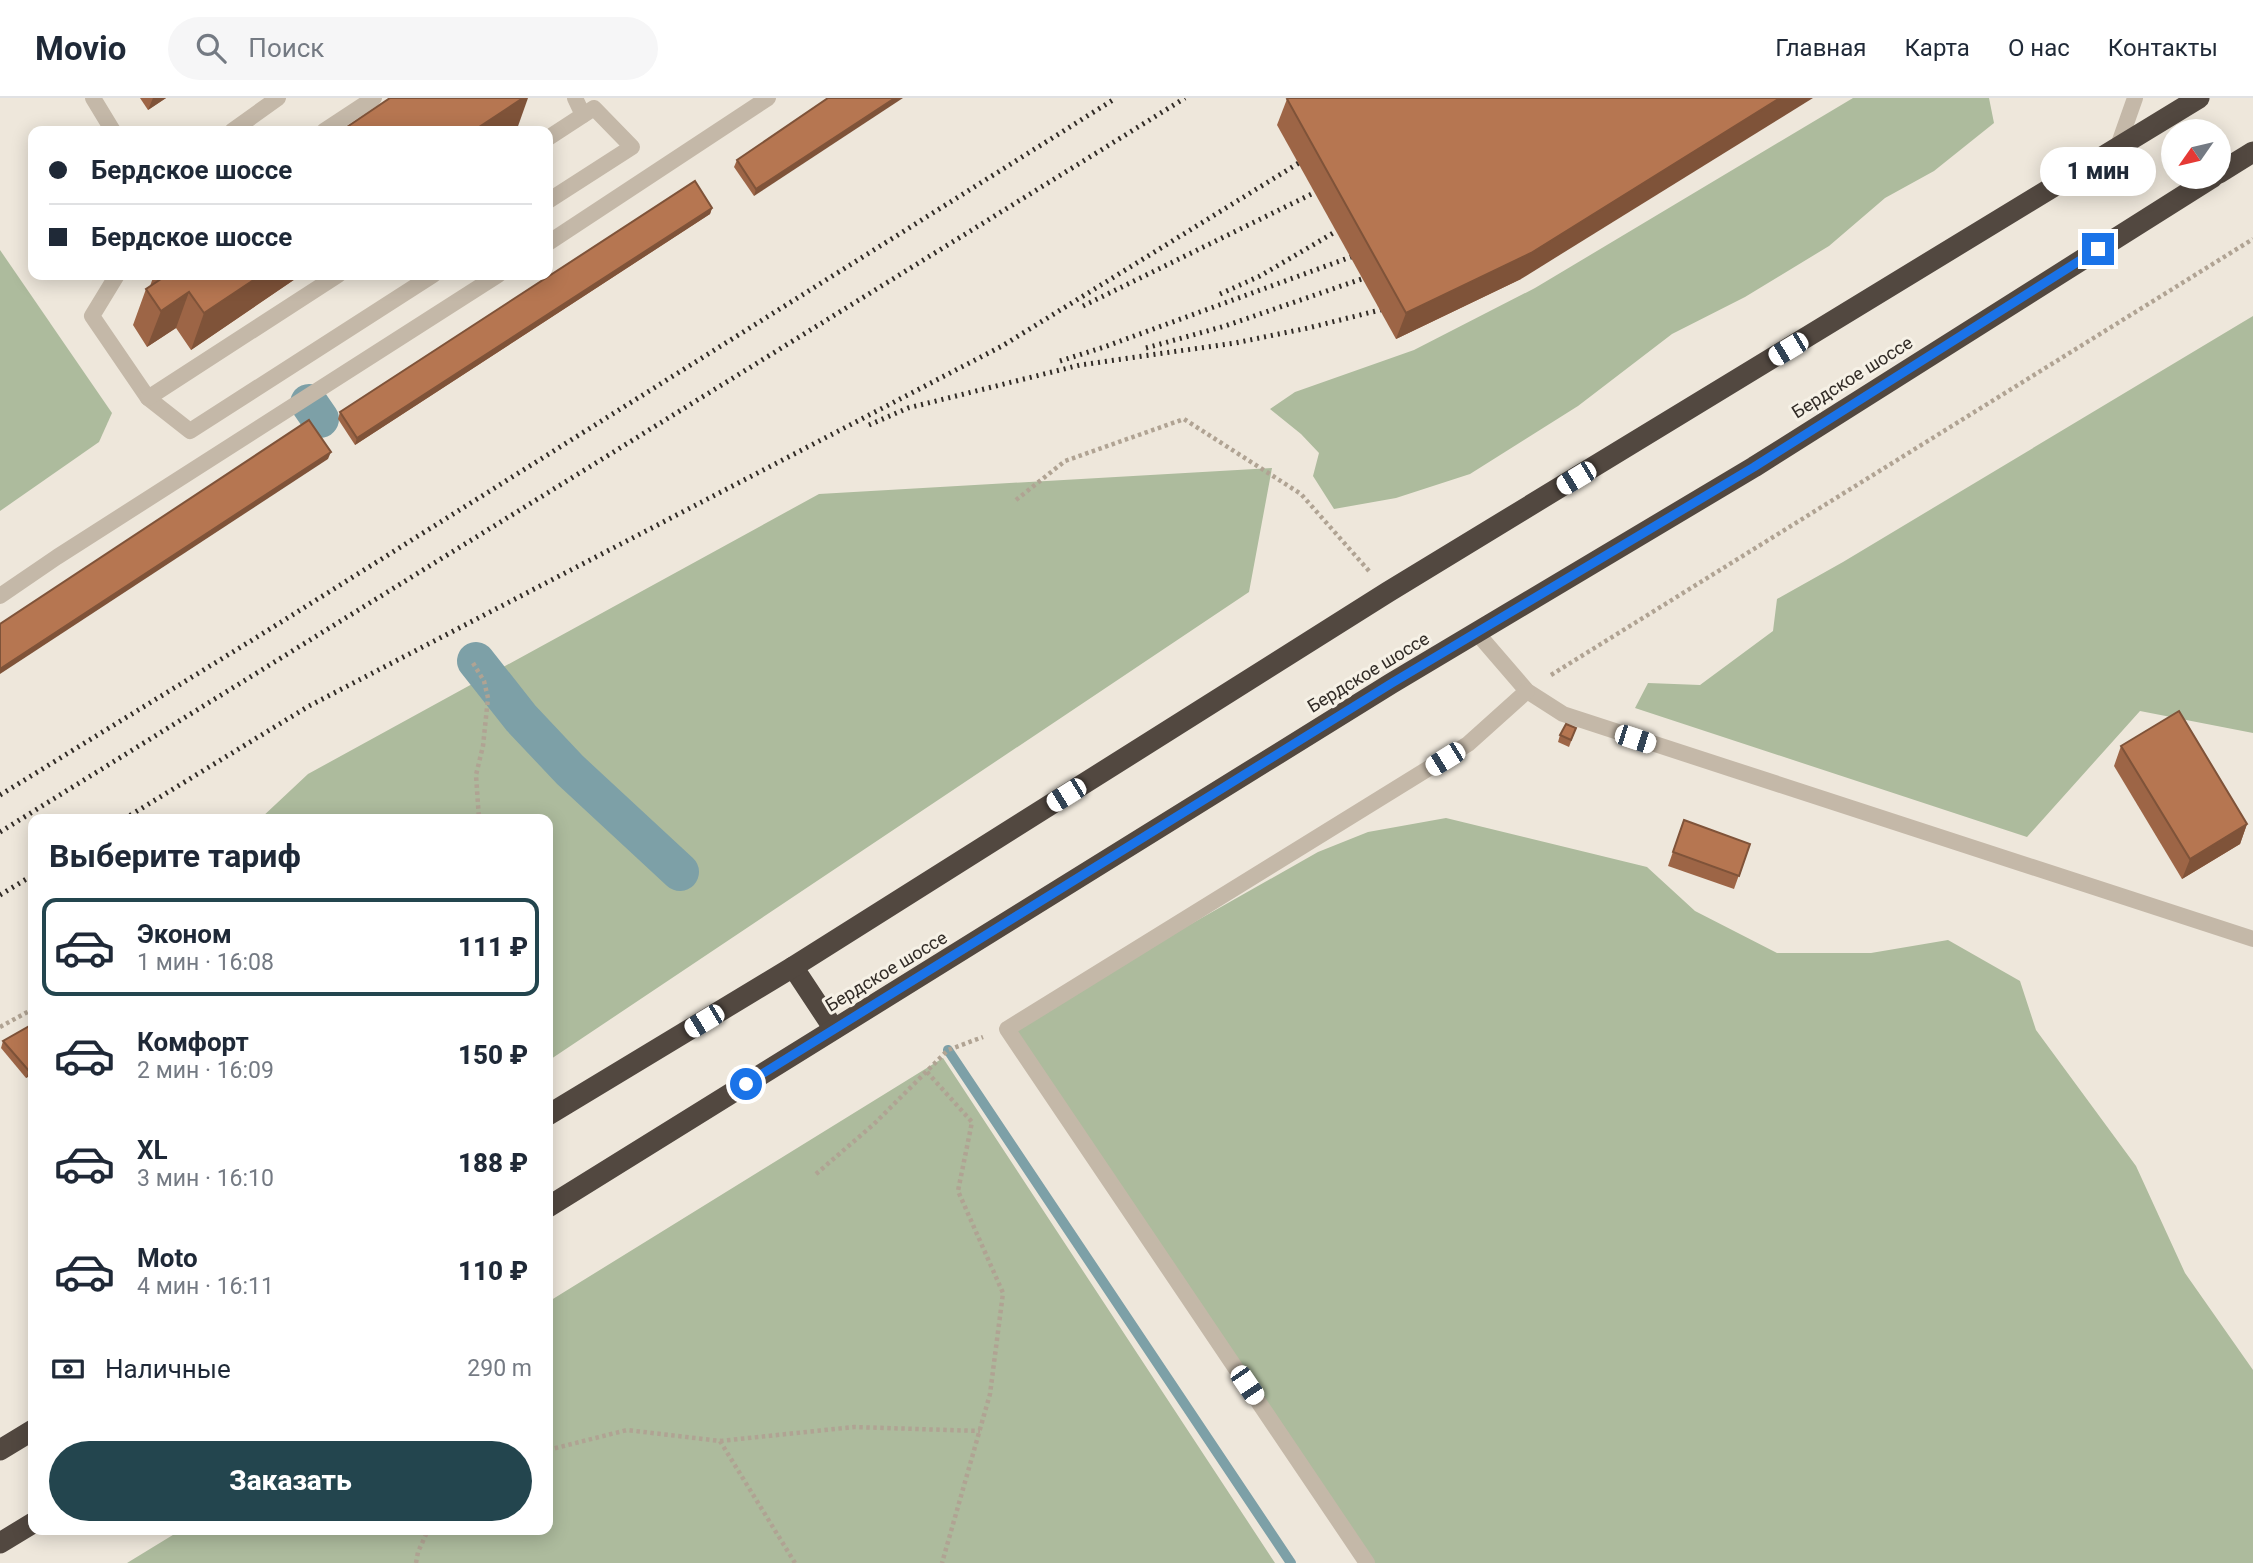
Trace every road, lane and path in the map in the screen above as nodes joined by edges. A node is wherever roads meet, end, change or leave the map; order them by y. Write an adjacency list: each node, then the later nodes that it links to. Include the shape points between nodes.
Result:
1 (93, 98): 9 (lane)
2 (278, 98): 10 (lane)
3 (374, 98): 11 (lane)
4 (575, 98): 8 (lane)
5 (768, 98): 19 (lane)
6 (2134, 98): 13 (lane)
7 (2199, 98): 13 (highway)
8 (583, 115): 12 (lane); 17 (lane, via 594,108 632,146)
9 (110, 126)
10 (239, 126)
11 (332, 126)
12 (553, 135)
13 (2117, 149): 26 (highway)
14 (2253, 152): 15 (highway)
15 (2231, 166)
16 (2194, 189): 28 (highway, Бердское шоссе, via 1766,459)
17 (553, 198)
18 (2253, 239): 30 (path)
19 (553, 240)
20 (114, 280): 24 (lane, via 92,316)
21 (330, 280): 24 (lane)
22 (425, 280): 24 (lane, via 190,431)
23 (490, 280): 27 (lane)
24 (148, 398)
25 (1016, 499): 26 (path, via 1065,461 1184,419 1301,494)
26 (1388, 592): 33 (highway)
27 (0, 596)
28 (1477, 633): 30 (lane); 36 (highway, Бердское шоссе)
29 (472, 663): 31 (path, via 488,698 476,775)
30 (1527, 691): 32 (lane, via 1563,714); 37 (lane, via 1468,744)
31 (479, 814)
32 (2253, 939)
33 (793, 967): 36 (highway); 39 (highway)
34 (28, 1012): 35 (path)
35 (0, 1027)
36 (834, 1029): 41 (highway, Бердское шоссе)
37 (1007, 1029): 38 (path, via 948,1050); 53 (lane)
38 (927, 1072): 40 (path); 42 (path, via 972,1122 958,1191 1003,1293 990,1394)
39 (553, 1112)
40 (816, 1174)
41 (553, 1204)
42 (980, 1431): 44 (path, via 854,1427); 52 (path)
43 (28, 1433): 46 (highway)
44 (720, 1441): 45 (path, via 627,1430); 51 (path)
45 (553, 1449)
46 (0, 1450)
47 (28, 1526): 49 (highway)
48 (426, 1535): 50 (path)
49 (0, 1543)
50 (416, 1563)
51 (795, 1563)
52 (942, 1563)
53 (1367, 1563)

